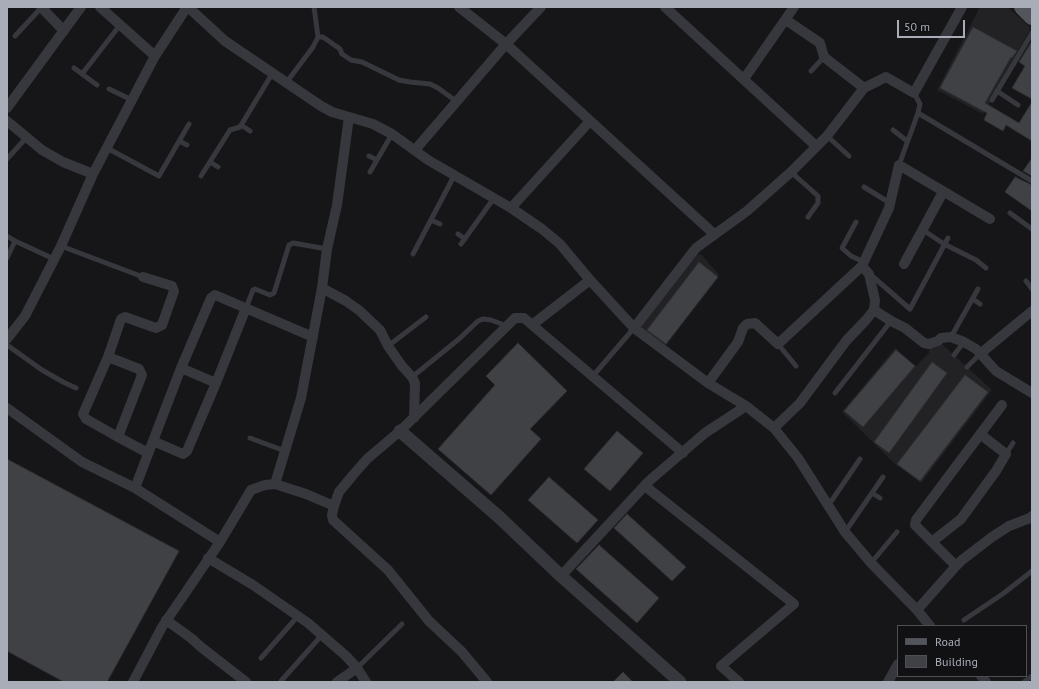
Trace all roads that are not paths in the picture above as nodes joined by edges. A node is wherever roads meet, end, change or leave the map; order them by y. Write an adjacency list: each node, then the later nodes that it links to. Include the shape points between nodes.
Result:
1 (41, 7): 15 (street); 17 (lane)
2 (81, 7): 15 (street)
3 (100, 7): 14 (street)
4 (187, 7): 20 (street); 25 (street, via 225,41)
5 (314, 7): 18 (lane)
6 (459, 7): 19 (street)
7 (541, 7): 19 (street)
8 (665, 7): 26 (street)
9 (794, 7): 13 (street)
10 (962, 7): 32 (street)
11 (1022, 7): 12 (main road)
12 (1032, 17)
13 (786, 20): 21 (street, via 820,43); 26 (street)
14 (120, 25): 20 (street); 24 (lane)
15 (64, 31): 37 (street)
16 (1032, 32): 31 (lane)
17 (15, 36)
18 (318, 37): 27 (lane); 35 (lane, via 323,37 351,60 362,62 400,80 430,84)
19 (506, 44): 35 (street); 41 (street)
20 (155, 56): 33 (street)
21 (824, 57): 23 (lane); 29 (street)
22 (74, 68): 24 (lane)
23 (811, 72)
24 (82, 74): 28 (lane)
25 (272, 74): 27 (street); 43 (lane)
26 (744, 79): 52 (street)
27 (286, 83): 39 (street, via 332,112)
28 (97, 85)
29 (864, 88): 32 (street, via 886,78); 47 (street)
30 (109, 89): 33 (lane)
31 (997, 91): 34 (lane); 36 (lane)
32 (914, 93): 38 (lane, via 920,104)
33 (132, 100): 53 (street)
34 (992, 100)
35 (456, 101): 54 (street)
36 (1018, 105)
37 (7, 108)
38 (918, 113): 50 (lane); 67 (lane)
39 (349, 117): 46 (street, via 373,124); 90 (street, via 338,199)
40 (7, 121): 48 (street)
41 (590, 121): 72 (street); 82 (street)
42 (189, 124): 49 (lane)
43 (241, 125): 45 (lane); 59 (lane, via 230,130)
44 (893, 130): 50 (lane)
45 (250, 131)
46 (392, 134): 54 (street); 58 (lane)
47 (826, 136): 52 (street); 56 (lane)
48 (27, 137): 57 (lane); 64 (street, via 42,150 63,162)
49 (179, 141): 51 (lane); 53 (lane, via 159,176)
50 (907, 141): 60 (lane)
51 (187, 145)
52 (816, 146): 63 (street)
53 (107, 148): 64 (street)
54 (415, 150): 66 (street)
55 (369, 156): 58 (lane)
56 (849, 156)
57 (7, 159)
58 (377, 160): 62 (lane)
59 (210, 162): 61 (lane); 65 (lane)
60 (899, 165): 69 (street); 71 (street)
61 (218, 167)
62 (370, 172)
63 (791, 172): 74 (lane, via 818,196 818,203); 82 (street, via 747,211)
64 (93, 174): 89 (street)
65 (201, 176)
66 (454, 176): 70 (street); 76 (lane)
67 (1032, 181)
68 (864, 187): 71 (lane)
69 (943, 192): 75 (street); 80 (street)
70 (494, 198): 72 (street); 85 (lane)
71 (890, 204): 95 (street)
72 (511, 208): 98 (street, via 560,244)
73 (1010, 213): 79 (lane)
74 (808, 217)
75 (990, 219)
76 (431, 220): 78 (lane); 91 (lane)
77 (856, 222): 95 (lane, via 842,248)
78 (440, 224)
79 (1032, 229)
80 (922, 230): 88 (lane); 94 (street)
81 (458, 234): 85 (lane)
82 (714, 234): 112 (street, via 696,248)
83 (7, 236): 86 (lane)
84 (948, 238): 88 (lane)
85 (465, 239): 87 (lane)
86 (15, 241): 92 (lane); 93 (lane)
87 (461, 244)
88 (944, 244): 95 (lane, via 910,309); 96 (lane)
89 (61, 246): 93 (street); 97 (lane)
90 (327, 249): 100 (street); 105 (lane, via 293,243 289,245 274,293 270,295 253,290)
91 (413, 254)
92 (7, 258)
93 (54, 259): 115 (street, via 25,316)
94 (904, 264)
95 (865, 267): 106 (street, via 875,300); 117 (street)
96 (986, 268)
97 (143, 277): 121 (street, via 172,286 174,291 162,325 156,328 125,317 121,319)
98 (590, 280): 110 (street); 112 (street)
99 (1026, 281): 102 (lane)
100 (322, 288): 113 (street); 118 (street, via 360,311 380,330)
101 (978, 289): 103 (lane)
102 (1032, 289)
103 (973, 299): 104 (lane); 114 (lane)
104 (980, 304)
105 (246, 308): 113 (street); 124 (street, via 215,295 211,298); 127 (street)
106 (874, 310): 109 (street); 136 (street, via 846,341 800,403)
107 (1032, 311): 119 (street)
108 (426, 317): 118 (lane)
109 (891, 321): 114 (street, via 924,343 935,344 941,338); 130 (lane)
110 (532, 325): 111 (street, via 524,318 515,318); 126 (street)
111 (507, 326): 125 (lane, via 491,320 478,321); 135 (street)
112 (634, 328): 126 (lane); 128 (street)
113 (313, 337): 143 (street, via 301,398)
114 (951, 337): 116 (street)
115 (8, 339): 129 (lane, via 42,370)
116 (964, 342): 119 (street); 120 (lane)
117 (778, 344): 122 (lane); 128 (street, via 755,323 747,324 738,342)
118 (388, 346): 125 (street)
119 (980, 354): 123 (lane); 131 (street, via 996,371)
120 (954, 355)
121 (108, 357): 139 (street, via 83,414 86,419); 139 (street, via 138,369 142,375)
122 (796, 366)
123 (967, 367)
124 (181, 368): 127 (street); 141 (street)
125 (412, 377): 135 (street, via 415,383)
126 (592, 377): 144 (street)
127 (216, 383): 141 (street, via 187,451 183,454)
128 (708, 383): 133 (street)
129 (76, 388)
130 (835, 393)
131 (1032, 393)
132 (1002, 405): 138 (street)
133 (746, 406): 136 (street); 144 (street, via 705,433)
134 (7, 408): 151 (street, via 82,462)
135 (414, 418): 137 (street)
136 (774, 428): 155 (street, via 798,458)
137 (400, 431): 154 (street, via 367,459 339,492); 165 (street, via 499,517)
138 (980, 434): 146 (street); 160 (street, via 916,520 915,525)
139 (118, 437): 145 (street)
140 (250, 438): 143 (lane)
141 (153, 442): 145 (street)
142 (1013, 443): 146 (lane)
143 (286, 451): 149 (street)
144 (683, 452): 150 (street)
145 (148, 453): 151 (street)
146 (1006, 454): 160 (street, via 989,484 961,519)
147 (860, 459): 155 (lane)
148 (883, 477): 152 (lane)
149 (275, 484): 154 (street); 159 (street, via 251,490)
150 (645, 486): 165 (street); 184 (street, via 794,604 721,666)
151 (135, 488): 159 (street)
152 (872, 493): 153 (lane); 157 (lane)
153 (880, 498)
154 (334, 506): 182 (street, via 333,520 388,570 429,622 462,652)
155 (828, 506): 157 (street)
156 (1031, 518): 163 (street, via 1009,526)
157 (844, 532): 162 (street)
158 (897, 532): 162 (lane)
159 (220, 542): 161 (street)
160 (933, 542): 163 (street)
161 (208, 558): 167 (street); 168 (street)
162 (871, 563): 166 (street)
163 (956, 566): 166 (street)
164 (1032, 571): 169 (lane)
165 (561, 576): 183 (street)
166 (917, 610): 171 (street)
167 (298, 616): 172 (street); 173 (lane)
168 (166, 620): 178 (street); 179 (street)
169 (964, 620)
170 (402, 624): 175 (lane)
171 (925, 624)
172 (322, 635): 175 (street); 177 (lane)
173 (261, 658)
174 (897, 666): 185 (street)
175 (357, 668): 180 (street); 181 (street)
176 (1032, 676): 186 (lane)
177 (281, 681)
178 (133, 682)
179 (246, 682)
180 (337, 682)
181 (366, 682)
182 (487, 682)
183 (680, 682)
184 (739, 682)
185 (888, 682)
186 (1024, 682)

